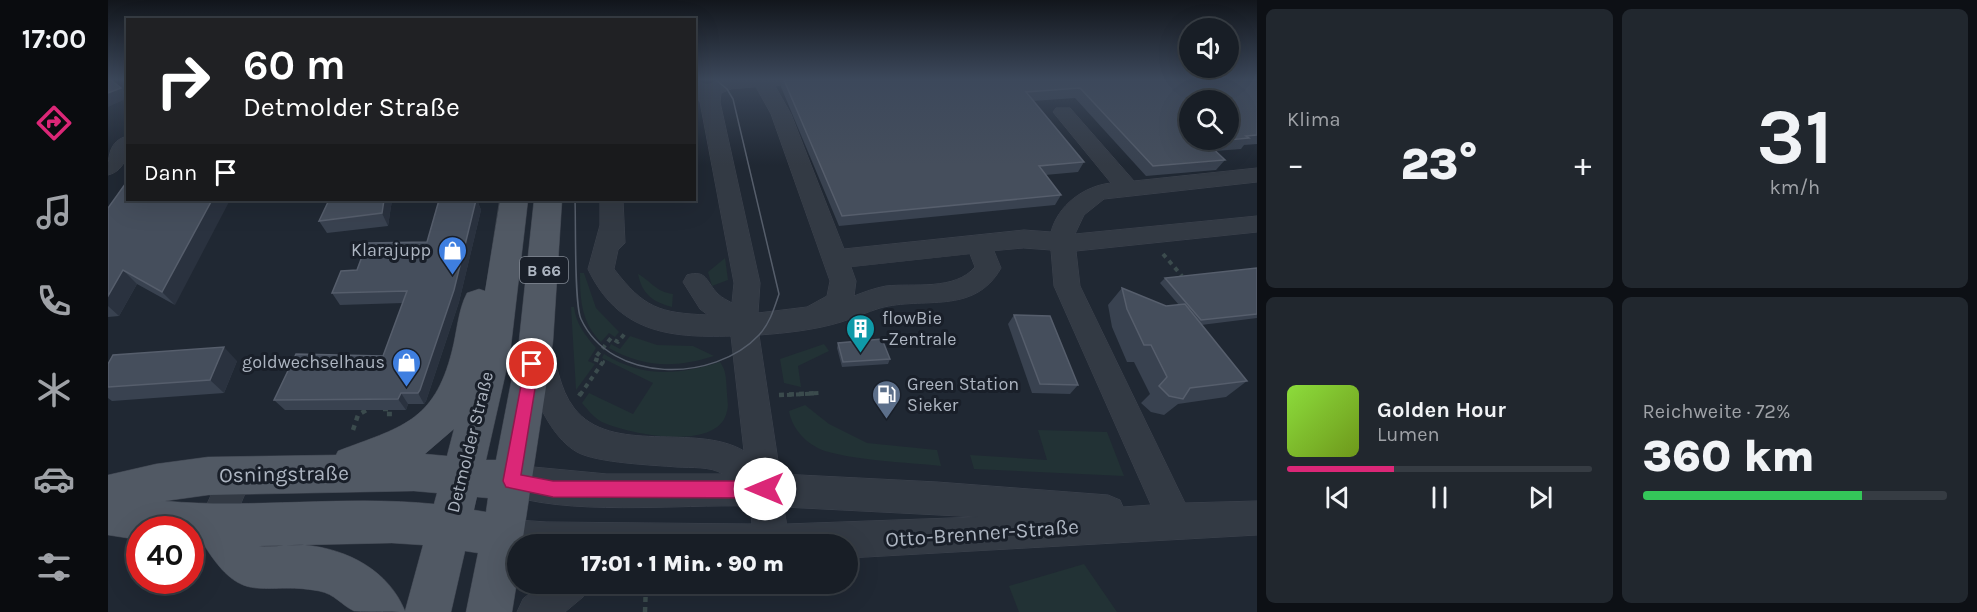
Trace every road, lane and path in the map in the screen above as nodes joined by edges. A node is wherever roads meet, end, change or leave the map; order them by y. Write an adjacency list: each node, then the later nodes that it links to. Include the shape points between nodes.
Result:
1 (706, 109): 18 (street, via 747,283)
2 (778, 109): 15 (street)
3 (1063, 112): 7 (street)
4 (126, 145): 5 (street)
5 (108, 168)
6 (1257, 175): 7 (street)
7 (1127, 187): 14 (street, via 1098,192 1087,200 1065,224)
8 (525, 201): 20 (main road, B 66); 26 (main road, via 494,230 466,360 443,414 414,440); 28 (main road, Detmolder Straße / B 66)
9 (606, 201): 12 (street, via 601,216)
10 (612, 201): 12 (street)
11 (1257, 224): 14 (street)
12 (612, 226): 18 (street, via 614,273 639,327 650,332 678,323)
13 (978, 243): 14 (street, via 1027,238); 15 (street); 17 (street, via 988,268 972,286 879,298 860,307)
14 (1061, 244): 34 (street, via 1067,286)
15 (836, 259): 17 (street, via 843,281 842,297 833,308)
16 (696, 282): 18 (street, via 709,302)
17 (813, 317): 18 (street)
18 (743, 323): 22 (street)
19 (628, 330): 23 (path, via 618,342 610,338 594,359 603,363)
20 (536, 341): 29 (main road, B 66); 30 (street, B 66, via 542,375 552,400 564,419 587,441 717,456 749,472)
21 (820, 393): 22 (path)
22 (752, 395): 30 (street)
23 (576, 401)
24 (400, 410): 25 (path, via 398,414 385,414 387,409 369,408 358,415)
25 (353, 429)
26 (327, 473): 27 (main road, Osningstraße); 28 (main road, Osningstraße)
27 (237, 475): 31 (main road, Osningstraße, via 192,477); 35 (street)
28 (463, 475): 29 (main road, Osningstraße); 36 (main road, Detmolder Straße / B 66)
29 (512, 481): 30 (street, Otto-Brenner-Straße, via 553,489); 38 (main road, B 66)
30 (765, 489): 34 (street, Otto-Brenner-Straße, via 949,499); 37 (street)
31 (108, 495)
32 (108, 514): 35 (main road, via 169,523)
33 (1257, 518): 34 (street, Otto-Brenner-Straße)
34 (1175, 519): 40 (street, Otto-Brenner-Straße, via 968,536)
35 (215, 524): 36 (main road, via 394,522); 43 (main road, via 238,557 255,567 305,567 338,574 368,592)
36 (449, 526): 38 (main road); 44 (main road, Detmolder Straße / B 66)
37 (771, 534)
38 (502, 536): 39 (street, Otto-Brenner-Straße); 45 (main road, B 66)
39 (507, 536)
40 (858, 539)
41 (558, 594): 46 (street)
42 (646, 594): 47 (path)
43 (383, 612)
44 (428, 612)
45 (489, 612)
46 (536, 612)
47 (645, 612)

